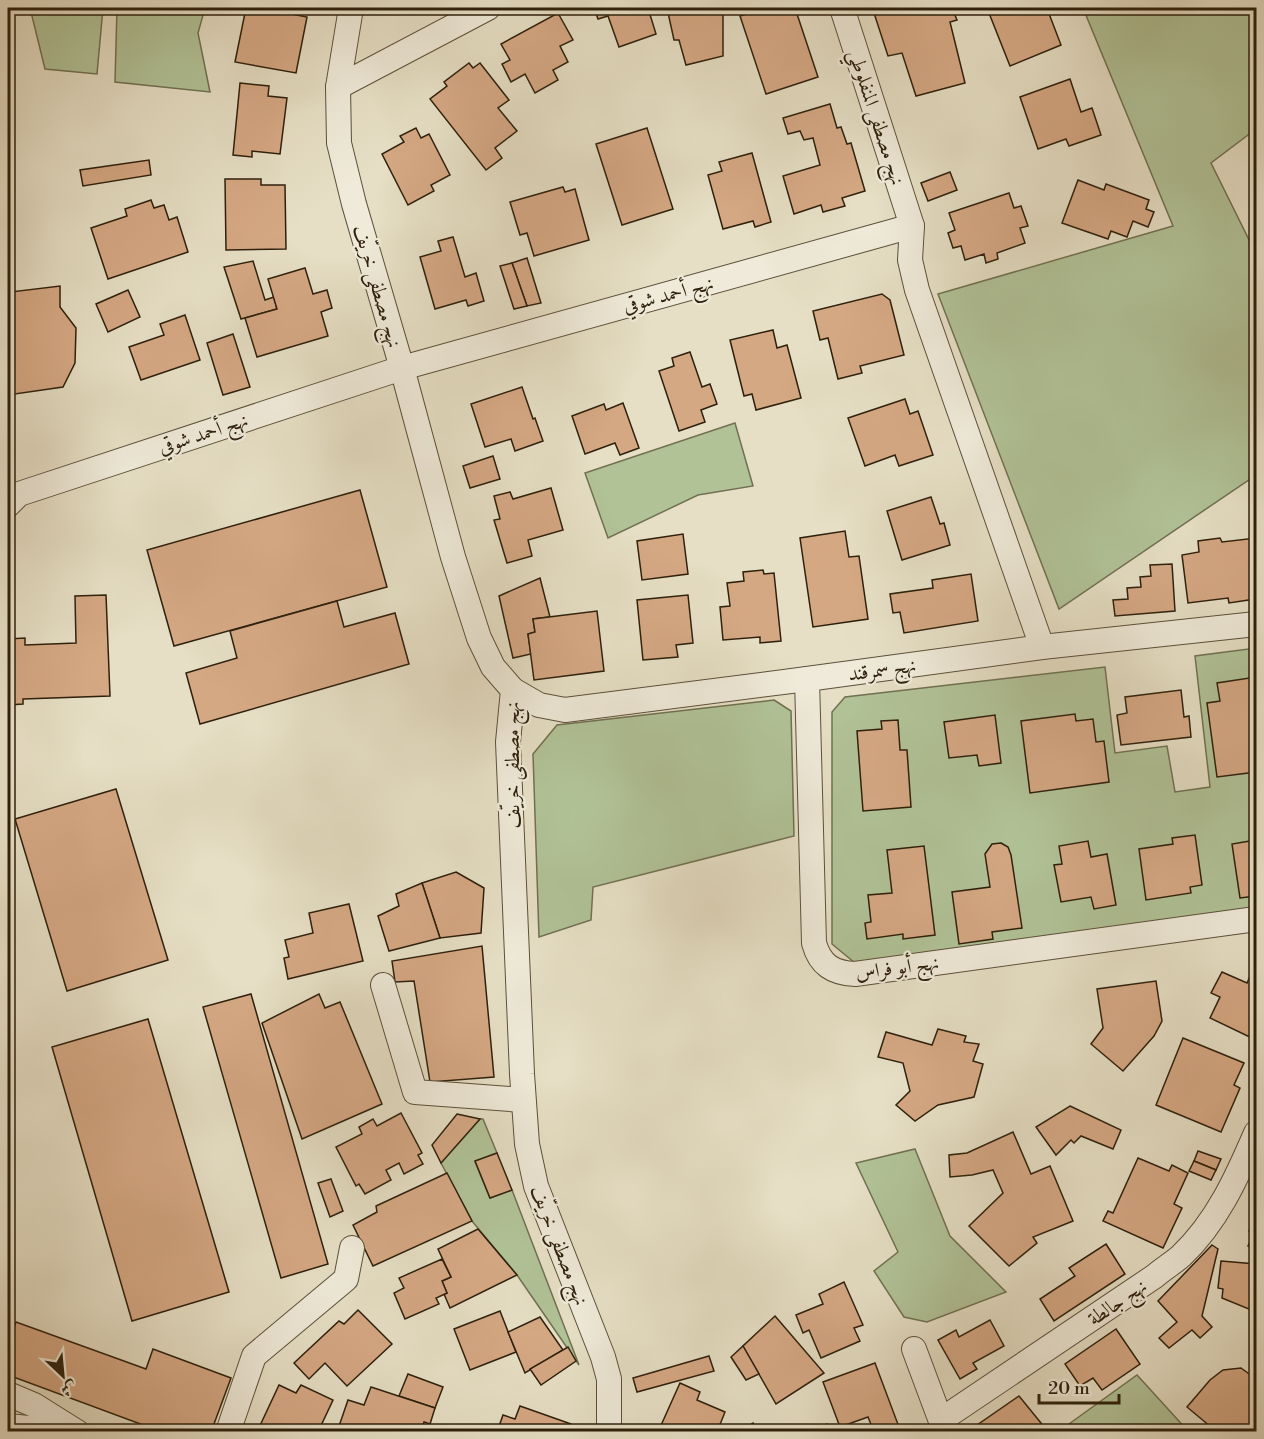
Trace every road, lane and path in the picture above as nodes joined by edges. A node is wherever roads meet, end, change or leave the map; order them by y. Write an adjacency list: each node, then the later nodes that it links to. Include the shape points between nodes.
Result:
1 (351, 8): 4 (street, نهج مصطفى خريّف)
2 (488, 8): 4 (street)
3 (842, 8): 5 (street, نهج مصطفى المنفلوطي)
4 (338, 87): 6 (street, نهج مصطفى خريّف, via 339,143)
5 (912, 226): 6 (street, نهج أحمد شوقي); 9 (street, via 910,260 917,290)
6 (402, 368): 7 (street, نهج أحمد شوقي); 11 (street, نهج مصطفى خريّف, via 479,638 493,667)
7 (12, 498)
8 (1257, 624): 9 (street, نهج سمرقند)
9 (1042, 647): 10 (street, نهج سمرقند)
10 (807, 679): 11 (street, نهج سمرقند, via 565,710 539,705); 12 (street, نهج أبو فراس, via 814,943 822,961 841,974)
11 (513, 690): 14 (street, نهج مصطفى خريّف, via 508,742)
12 (1257, 919)
13 (382, 985): 14 (street, via 415,1092)
14 (524, 1100): 24 (street, نهج مصطفى خريّف, via 527,1144 536,1186 606,1368)
15 (1257, 1133): 20 (street, نهج جالطة, via 1214,1217 1181,1256)
16 (352, 1248): 23 (street, via 346,1279 254,1356)
17 (914, 1349): 20 (street)
18 (8, 1394): 22 (street)
19 (8, 1426): 21 (street)
20 (943, 1426)
21 (69, 1431)
22 (77, 1431)
23 (228, 1431)
24 (609, 1431)

